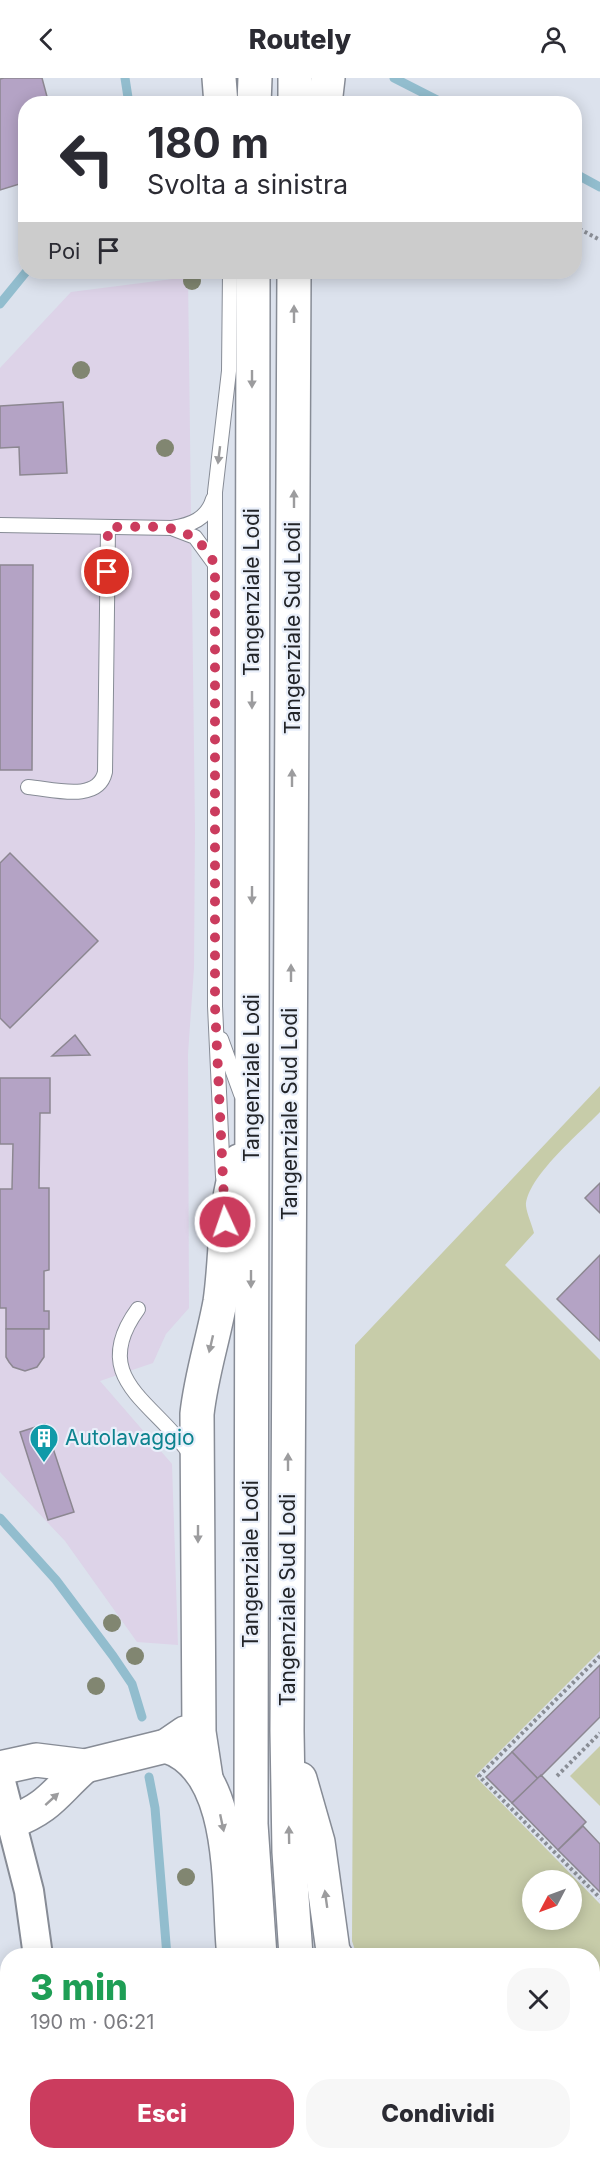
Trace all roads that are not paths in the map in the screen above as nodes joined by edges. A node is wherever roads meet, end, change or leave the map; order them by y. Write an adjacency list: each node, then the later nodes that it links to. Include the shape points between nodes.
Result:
1 (219, 78): 5 (highway)
2 (255, 78): 6 (highway)
3 (295, 78): 7 (highway)
4 (328, 78): 8 (highway)
5 (220, 96)
6 (254, 96)
7 (295, 96)
8 (326, 96)
9 (230, 279): 12 (lane)
10 (294, 279): 27 (highway, Tangenziale Sud Lodi, one-way to 10)
11 (249, 281): 12 (lane); 20 (highway, Tangenziale Lodi, one-way to 20)
12 (229, 370): 13 (lane, one-way to 13)
13 (215, 492): 16 (lane, via 204,515 195,522); 17 (lane)
14 (0, 525): 15 (lane)
15 (108, 527): 16 (lane); 18 (lane, via 103,783 94,790 83,791)
16 (172, 528): 17 (lane, via 195,537)
17 (215, 565): 19 (lane)
18 (28, 787)
19 (216, 1026): 20 (lane); 21 (lane)
20 (252, 1122): 21 (highway, via 234,1174); 36 (highway, Tangenziale Lodi, one-way to 36, via 251,1824)
21 (225, 1222): 23 (highway, one-way to 23, via 220,1301)
22 (138, 1309): 24 (lane, via 120,1339 122,1368 132,1392)
23 (198, 1402): 24 (lane, via 186,1420 171,1424); 25 (highway)
24 (162, 1421): 25 (lane, via 182,1442)
25 (198, 1475): 26 (highway, one-way to 26)
26 (199, 1701): 28 (highway, via 188,1731); 32 (highway)
27 (287, 1731): 37 (highway, Tangenziale Sud Lodi, one-way to 27); 38 (highway, one-way to 27, via 318,1842)
28 (166, 1746): 29 (highway); 32 (highway, via 179,1750)
29 (85, 1766): 30 (highway, via 36,1760); 33 (highway, one-way to 29, via 48,1804)
30 (0, 1768)
31 (0, 1778): 33 (street)
32 (206, 1778): 35 (highway, one-way to 35, via 217,1800 224,1835)
33 (11, 1822): 34 (street, via 29,1891)
34 (37, 1948)
35 (233, 1948)
36 (259, 1948)
37 (295, 1948)
38 (333, 1948)

